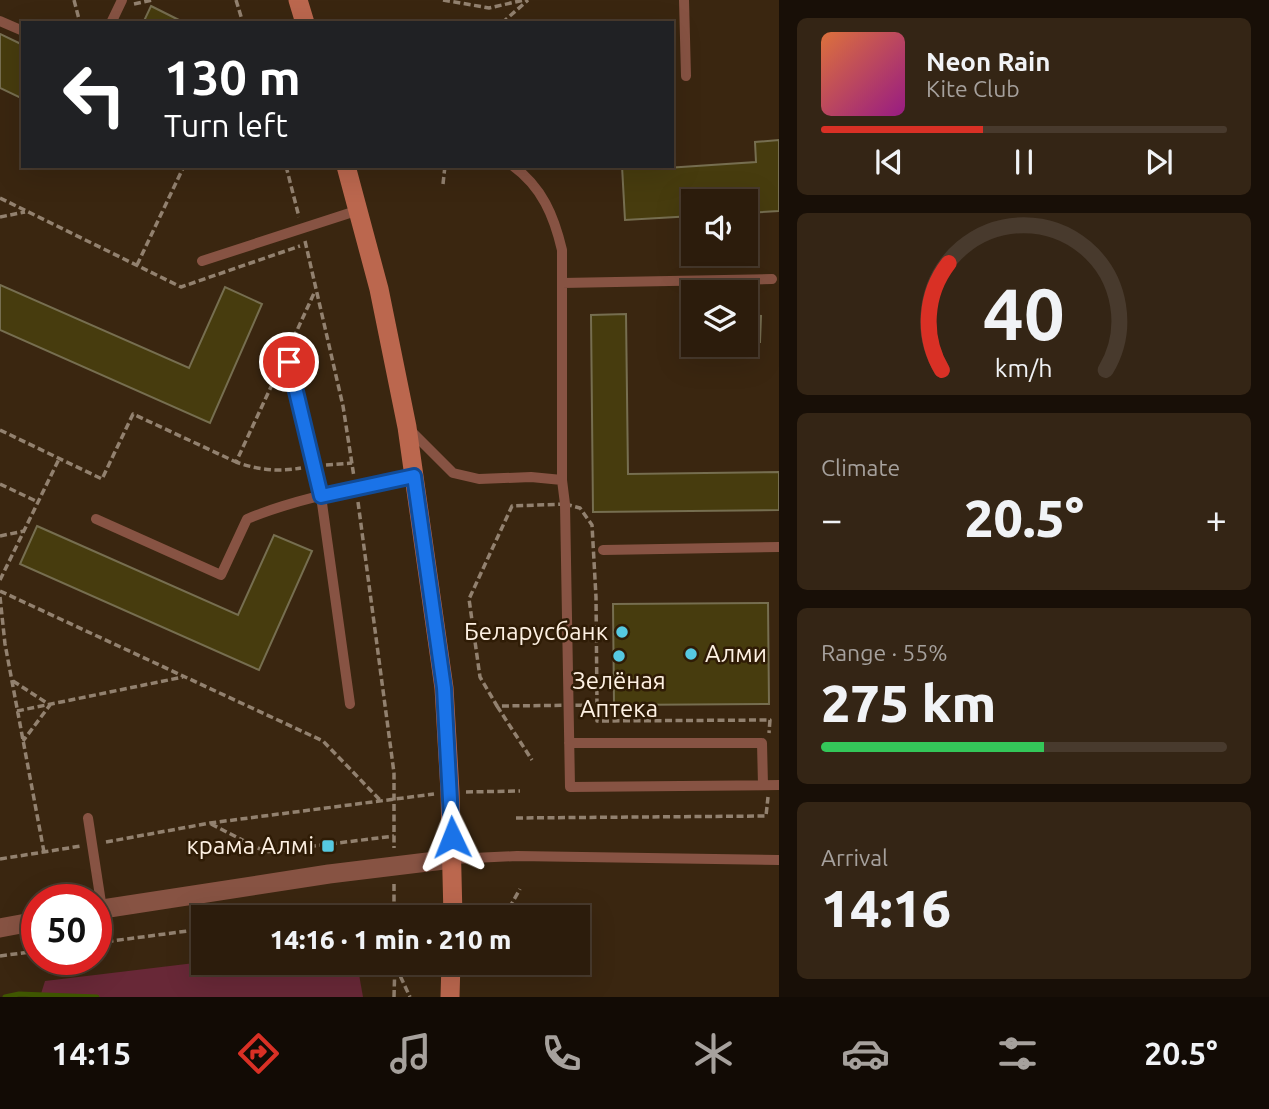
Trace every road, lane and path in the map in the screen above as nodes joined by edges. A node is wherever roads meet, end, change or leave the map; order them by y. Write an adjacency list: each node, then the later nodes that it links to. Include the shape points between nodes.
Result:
1 (74, 0): 10 (path)
2 (123, 0): 3 (path, via 135,5); 11 (lane)
3 (152, 0)
4 (236, 0): 12 (path)
5 (298, 0): 13 (main road)
6 (443, 0): 7 (path, via 489,8)
7 (526, 0): 14 (path)
8 (684, 0): 16 (lane)
9 (0, 20): 15 (lane)
10 (79, 21)
11 (112, 21)
12 (242, 21)
13 (304, 21)
14 (504, 21)
15 (21, 30)
16 (686, 76)
17 (183, 168): 30 (path)
18 (287, 168): 27 (path)
19 (347, 168): 24 (main road)
20 (445, 168): 22 (path)
21 (516, 168): 32 (lane, via 542,195 555,224 562,250)
22 (443, 184)
23 (0, 198): 25 (path)
24 (359, 210): 27 (lane); 35 (main road)
25 (27, 211): 26 (path); 30 (path)
26 (0, 217)
27 (302, 228): 28 (path); 29 (lane)
28 (306, 244): 30 (path, via 181,287); 33 (path)
29 (202, 261)
30 (137, 265)
31 (772, 279): 32 (lane)
32 (562, 283): 42 (lane)
33 (316, 289): 34 (path); 39 (path, via 344,406)
34 (286, 359): 38 (path); 40 (lane)
35 (407, 427): 41 (main road); 42 (lane, via 453,473 479,479)
36 (0, 430): 37 (path)
37 (59, 458): 38 (path, via 102,479 133,414); 46 (path)
38 (236, 462): 40 (path, via 256,470)
39 (352, 463): 40 (path); 44 (path)
40 (316, 466): 45 (lane)
41 (414, 476): 44 (lane); 70 (main road, via 444,688)
42 (562, 480): 47 (lane)
43 (0, 484): 46 (path)
44 (356, 488): 45 (lane); 71 (path, via 393,759)
45 (321, 496): 48 (lane, via 247,519 221,575); 59 (lane)
46 (38, 502): 49 (path)
47 (565, 504): 61 (path, via 512,506 469,598 480,677); 62 (lane); 62 (path, via 580,508 592,525 596,597 597,705)
48 (96, 519)
49 (24, 531): 50 (path); 53 (path)
50 (0, 536)
51 (779, 547): 52 (lane)
52 (603, 550)
53 (0, 580)
54 (0, 591): 57 (path)
55 (0, 597): 56 (path)
56 (2, 644): 58 (path)
57 (183, 677): 60 (path); 72 (path, via 323,741)
58 (12, 681): 60 (path); 63 (path)
59 (350, 704)
60 (50, 705): 63 (path); 64 (path)
61 (497, 706): 62 (path); 66 (path)
62 (570, 706): 65 (lane)
63 (17, 711): 64 (path)
64 (23, 741): 77 (path)
65 (569, 743): 67 (lane, via 762,743); 67 (lane, via 570,787)
66 (532, 760)
67 (763, 785): 68 (lane)
68 (779, 785)
69 (520, 791): 70 (path)
70 (450, 792): 71 (path); 79 (main road)
71 (393, 798): 72 (path); 75 (path)
72 (380, 800): 74 (path)
73 (88, 818): 76 (lane)
74 (210, 823): 75 (path, via 266,852); 76 (path)
75 (394, 836): 81 (path)
76 (93, 844): 77 (path); 82 (lane)
77 (44, 852): 78 (path)
78 (0, 859)
79 (453, 859): 80 (lane); 81 (street); 85 (main road)
80 (779, 860)
81 (394, 866): 84 (path); 87 (street)
82 (97, 884)
83 (520, 889): 86 (path)
84 (394, 905)
85 (453, 905)
86 (511, 905)
87 (112, 907)
88 (21, 924): 89 (street)
89 (0, 928)
90 (191, 931): 91 (path)
91 (112, 941)
92 (21, 953): 93 (path)
93 (0, 956)
94 (395, 975): 97 (path)
95 (400, 975): 98 (path)
96 (451, 975): 99 (main road)
97 (394, 997)
98 (410, 997)
99 (450, 997)

